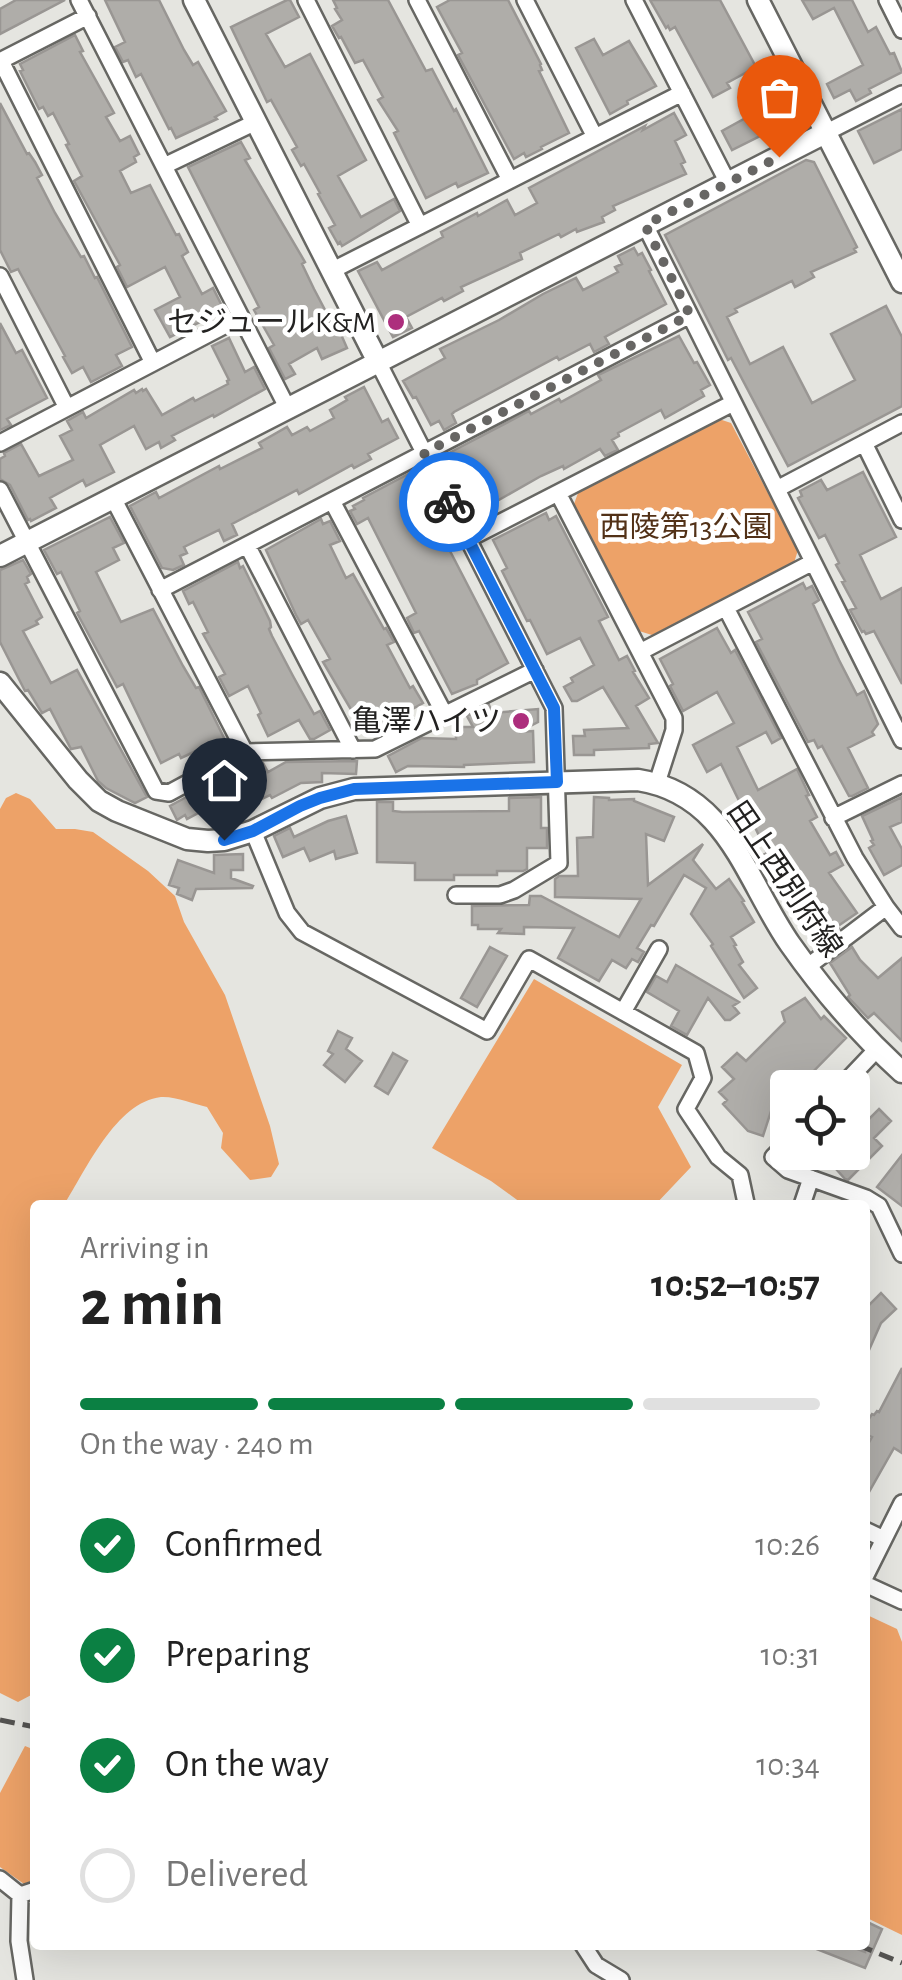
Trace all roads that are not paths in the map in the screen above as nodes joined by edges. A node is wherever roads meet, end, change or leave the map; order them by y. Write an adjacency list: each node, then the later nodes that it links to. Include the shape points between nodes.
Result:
1 (79, 0): 9 (street)
2 (194, 0): 14 (street)
3 (306, 0): 21 (street)
4 (416, 0): 18 (street)
5 (525, 0): 16 (street)
6 (634, 0): 12 (street)
7 (758, 0): 15 (street)
8 (887, 0): 10 (street)
9 (88, 16): 11 (street); 17 (street)
10 (902, 30)
11 (1, 61): 28 (street)
12 (682, 93): 16 (street); 19 (street)
13 (902, 94): 15 (street)
14 (256, 122): 17 (street); 22 (street)
15 (827, 132): 19 (street); 24 (street)
16 (595, 137): 18 (street)
17 (164, 166): 26 (street)
18 (510, 180): 21 (street)
19 (728, 183): 20 (street)
20 (645, 225): 25 (street); 27 (street)
21 (420, 226): 22 (street)
22 (332, 272): 27 (street)
23 (0, 276): 30 (street)
24 (902, 282)
25 (690, 315): 29 (street); 35 (street)
26 (241, 317): 28 (street); 31 (street)
27 (378, 362): 31 (street); 35 (street)
28 (154, 363): 30 (street)
29 (734, 403): 36 (street); 38 (street)
30 (68, 408): 33 (street)
31 (288, 408): 39 (street)
32 (902, 424): 34 (street)
33 (0, 443)
34 (864, 443): 36 (street); 41 (street)
35 (424, 453): 40 (street); 42 (street)
36 (777, 489): 46 (street)
37 (0, 490): 43 (street)
38 (558, 492): 42 (street); 49 (street)
39 (113, 498): 43 (street); 47 (street)
40 (332, 501): 44 (street); 52 (street)
41 (902, 520)
42 (468, 539): 50 (street)
43 (26, 542): 45 (street); 55 (street, via 156,791 169,793)
44 (247, 545): 47 (street); 54 (street)
45 (0, 556)
46 (813, 562): 48 (street); 53 (street)
47 (160, 590): 55 (street)
48 (726, 608): 49 (street); 59 (street)
49 (640, 652): 57 (street, via 674,718)
50 (535, 670): 52 (street); 56 (street, via 554,708)
51 (0, 682): 60 (street, 田上西別府線, via 99,801 187,839 208,842)
52 (445, 715): 54 (street, via 376,749)
53 (902, 740)
54 (353, 750): 55 (street)
55 (245, 752)
56 (557, 782): 57 (street, 田上西別府線); 60 (street, 田上西別府線, via 354,789 300,806); 61 (street, via 559,863 500,895)
57 (657, 783): 65 (street, 田上西別府線, via 714,820)
58 (902, 784): 59 (street)
59 (834, 818): 62 (street)
60 (253, 831): 66 (street, via 286,913 302,932 488,1030 529,960)
61 (456, 895)
62 (886, 907): 63 (street); 65 (street)
63 (902, 928)
64 (659, 949): 66 (street)
65 (807, 967): 67 (street, 田上西別府線)
66 (623, 1012): 72 (street, via 696,1053 703,1078 686,1109 718,1156 740,1174)
67 (876, 1049): 68 (street); 69 (street, 田上西別府線)
68 (857, 1070)
69 (902, 1072)
70 (788, 1170): 71 (street)
71 (811, 1178): 73 (street); 74 (street)
72 (745, 1200)
73 (804, 1200)
74 (869, 1200)
75 (870, 1200): 76 (street)
76 (902, 1254)
77 (902, 1503): 79 (street)
78 (870, 1532): 79 (street)
79 (884, 1539): 80 (street)
80 (870, 1569)
81 (870, 1583): 82 (street)
82 (902, 1601)
83 (0, 1879): 84 (street)
84 (28, 1892): 86 (street, via 19,1940)
85 (586, 1950): 87 (street)
86 (25, 1980)
87 (621, 1980)

